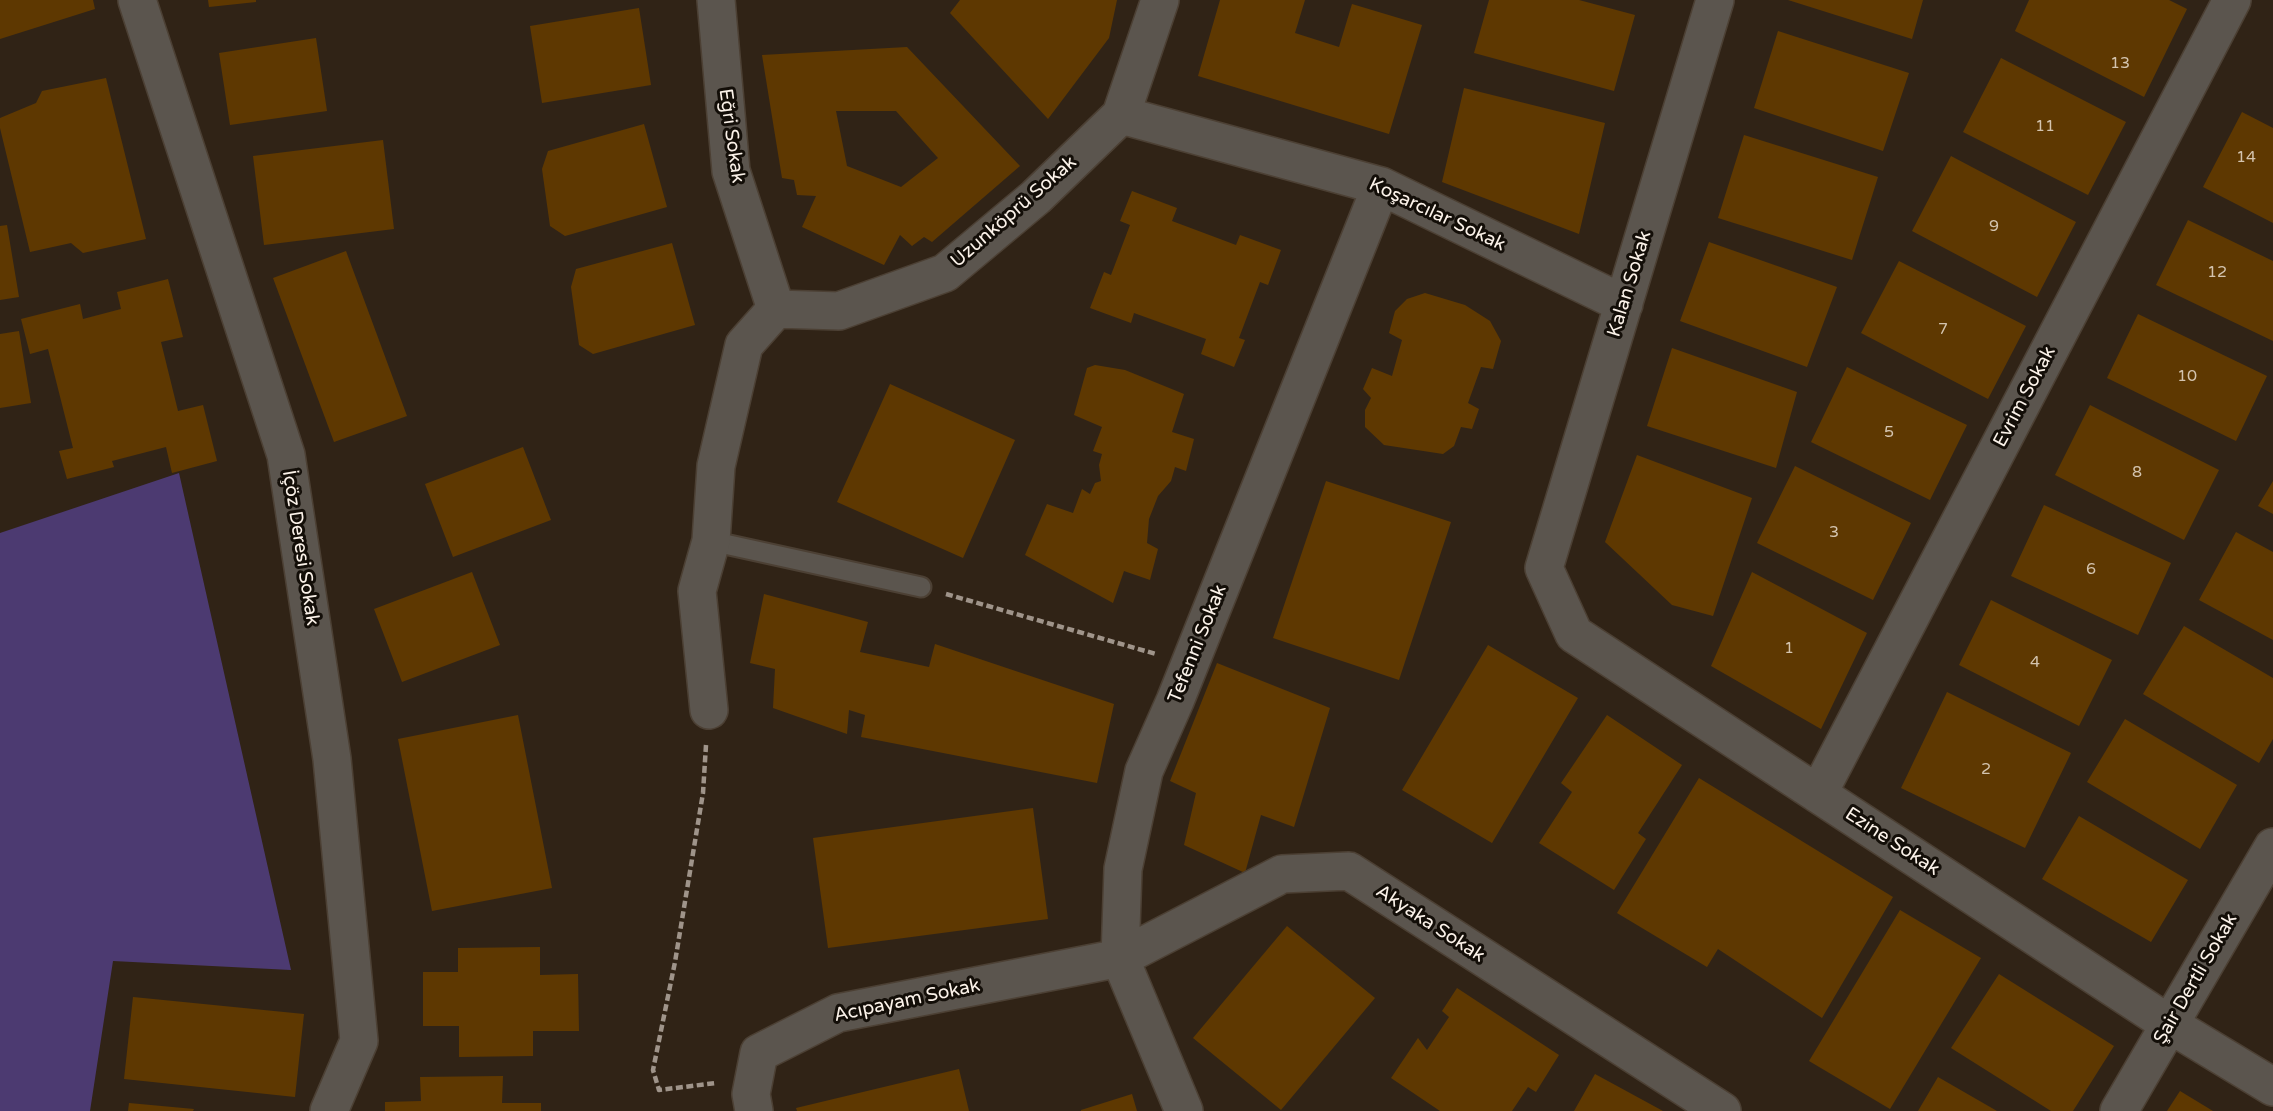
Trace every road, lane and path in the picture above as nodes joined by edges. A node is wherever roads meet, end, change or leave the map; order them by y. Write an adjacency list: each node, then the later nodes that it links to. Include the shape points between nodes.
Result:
1 (137, 0): 21 (street, İçöz Deresi Sokak, via 286,455 332,759 359,1041)
2 (716, 0): 9 (street, Eğri Sokak, via 731,171)
3 (1160, 0): 6 (street, Uzunköprü Sokak)
4 (1715, 0): 8 (street, Kalan Sokak)
5 (2232, 0): 15 (street, Evrim Sokak)
6 (1121, 115): 7 (street, Koşarcılar Sokak); 9 (street, Uzunköprü Sokak, via 1036,197 945,273 839,311)
7 (1381, 186): 8 (street, Koşarcılar Sokak); 13 (street, Tefenni Sokak)
8 (1624, 304): 11 (street, Kalan Sokak)
9 (776, 309): 10 (street, via 744,345 716,466)
10 (710, 541): 12 (lane); 14 (street, via 697,591)
11 (1545, 568): 15 (street, Ezine Sokak, via 1574,634)
12 (921, 587): 13 (path)
13 (1190, 664): 17 (street, Tefenni Sokak, via 1144,771 1123,869)
14 (709, 710): 20 (path, via 703,793 653,1070 659,1090)
15 (1818, 794): 18 (street, Ezine Sokak)
16 (2273, 847): 18 (street, Şair Dertli Sokak)
17 (1120, 958): 20 (street, Acıpayam Sokak, via 838,1013 759,1053); 22 (street, Tefenni Sokak); 23 (street, Akyaka Sokak, via 1282,874 1349,871)
18 (2169, 1024): 19 (street, Ezine Sokak); 24 (street, Şair Dertli Sokak)
19 (2273, 1087)
20 (754, 1094)
21 (329, 1111)
22 (1184, 1111)
23 (1722, 1111)
24 (2119, 1111)

